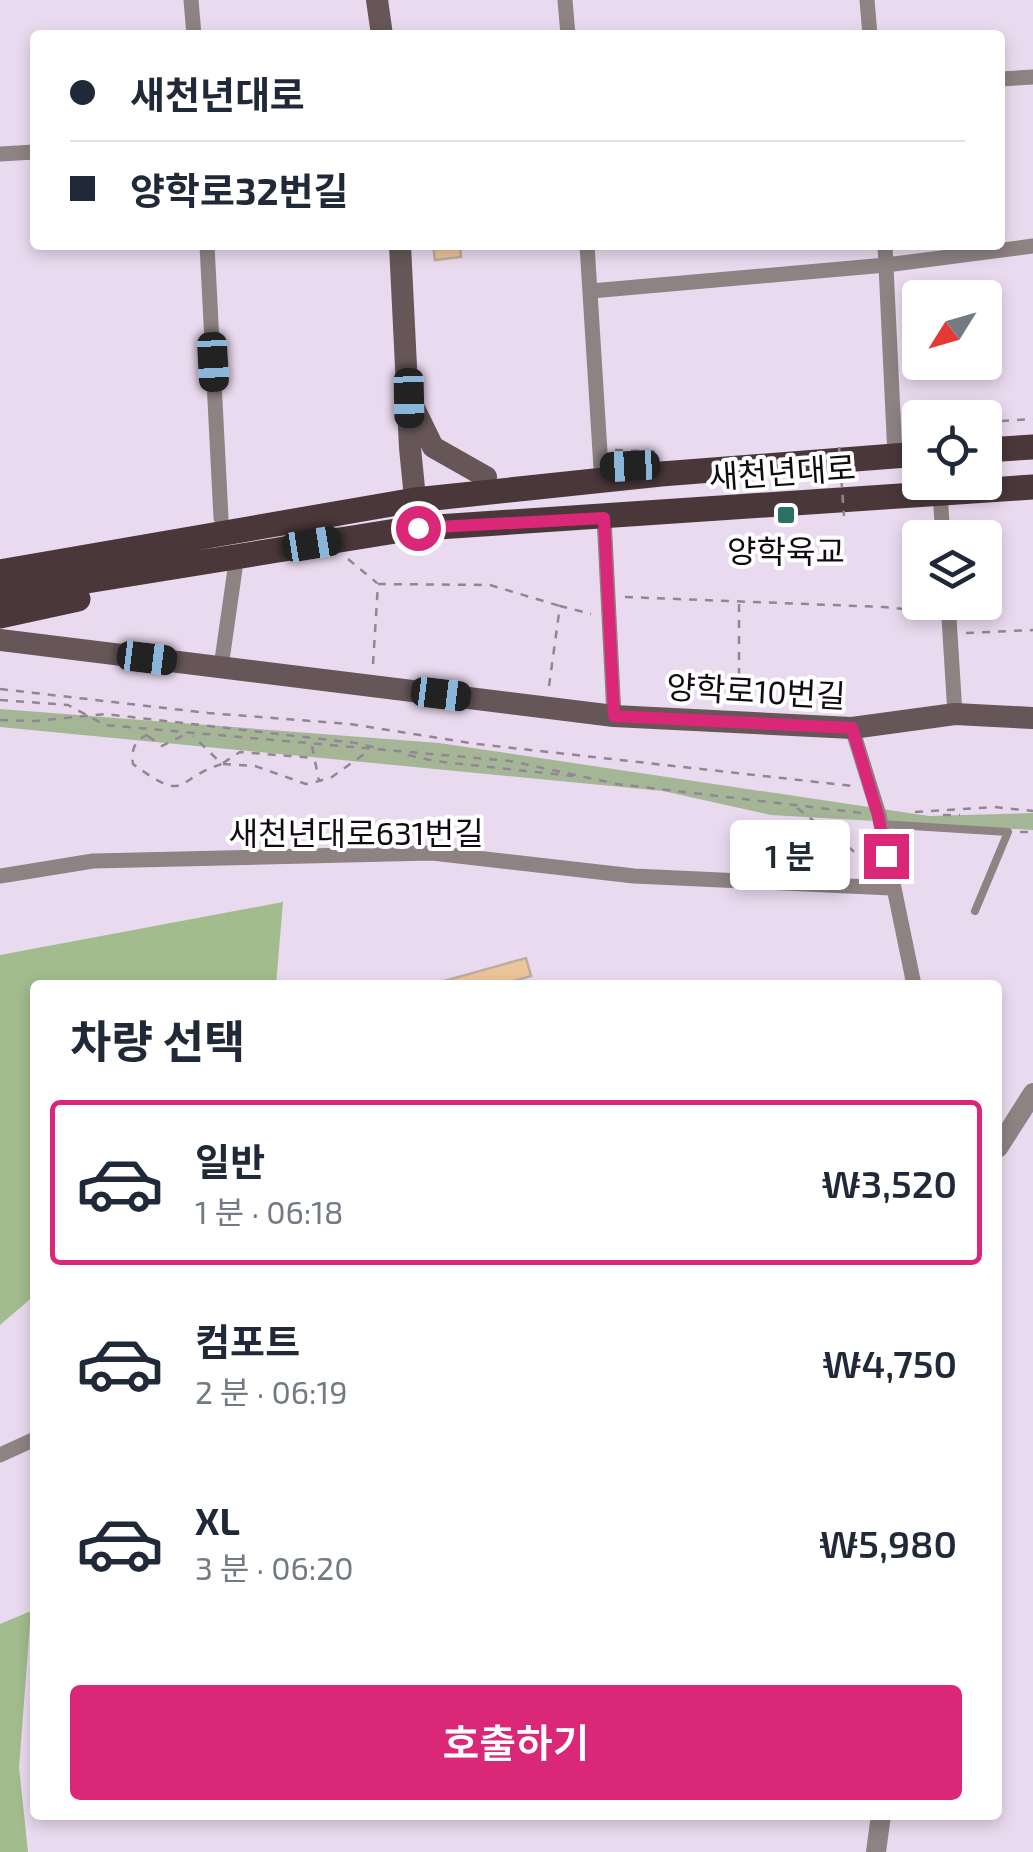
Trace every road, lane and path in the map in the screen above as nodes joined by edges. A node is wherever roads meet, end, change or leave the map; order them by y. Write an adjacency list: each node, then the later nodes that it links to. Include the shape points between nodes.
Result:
1 (191, 0): 5 (street)
2 (377, 0): 6 (main road)
3 (564, 0): 7 (street)
4 (867, 0): 8 (street)
5 (194, 30)
6 (381, 30)
7 (567, 30)
8 (870, 30)
9 (1033, 76): 10 (street)
10 (1005, 79)
11 (30, 152): 12 (street)
12 (0, 154)
13 (1033, 246): 19 (street)
14 (207, 250): 38 (street)
15 (400, 250): 22 (main road)
16 (587, 250): 21 (street)
17 (885, 250): 20 (street)
18 (1002, 250): 20 (street)
19 (1005, 250)
20 (886, 265): 21 (street); 23 (street)
21 (591, 291): 30 (street)
22 (409, 398): 32 (main road, via 434,447); 35 (main road)
23 (902, 410)
24 (1033, 418): 25 (path)
25 (1002, 421)
26 (839, 447): 37 (path, bridge)
27 (1033, 447): 28 (main road)
28 (1002, 449)
29 (902, 455): 31 (main road, 새천년대로)
30 (601, 468): 31 (main road); 32 (main road)
31 (661, 474): 35 (main road, 새천년대로)
32 (486, 477): 35 (main road)
33 (1033, 487): 34 (main road, 새천년대로)
34 (1002, 489)
35 (414, 493): 38 (main road); 40 (main road); 45 (main road, 새천년대로)
36 (902, 495): 39 (main road, 새천년대로)
37 (844, 516)
38 (221, 518): 42 (main road)
39 (604, 518): 40 (main road, 새천년대로); 48 (street)
40 (413, 528): 41 (main road, via 386,544); 45 (main road, 새천년대로)
41 (340, 552): 43 (main road); 46 (path)
42 (0, 558)
43 (235, 569): 52 (main road); 58 (street)
44 (0, 572): 45 (main road, 새천년대로)
45 (46, 576): 47 (main road, 새천년대로)
46 (378, 584): 50 (path, via 490,585); 59 (path)
47 (0, 595)
48 (608, 596): 49 (path); 53 (street)
49 (739, 603): 51 (path); 68 (path)
50 (560, 606): 53 (path); 62 (path)
51 (902, 607)
52 (0, 616)
53 (610, 619): 65 (street)
54 (949, 620): 56 (street)
55 (1033, 630): 56 (path)
56 (950, 633): 63 (street)
57 (0, 640): 58 (main road, 양학로10번길)
58 (221, 667): 59 (main road, 양학로10번길)
59 (371, 686): 62 (main road, 양학로10번길)
60 (0, 689): 80 (path)
61 (0, 700): 64 (path, via 68,705)
62 (546, 707): 65 (main road, 양학로10번길)
63 (955, 714): 66 (main road, 양학로10번길); 69 (main road, 양학로10번길)
64 (86, 715): 67 (path); 70 (path, via 105,726); 75 (path)
65 (614, 716): 68 (main road, 양학로10번길)
66 (1033, 718)
67 (0, 720)
68 (739, 722): 69 (main road, 양학로10번길)
69 (852, 728): 80 (street)
70 (146, 733): 71 (path); 71 (path, via 162,746); 77 (path, via 136,743 134,764 158,783 178,787)
71 (184, 735): 72 (path)
72 (192, 735): 73 (path); 77 (path)
73 (311, 745): 74 (path); 76 (path)
74 (369, 750): 75 (path); 79 (path)
75 (395, 752): 78 (path); 78 (path, via 510,761)
76 (314, 758): 77 (path, via 240,752); 79 (path)
77 (222, 764): 79 (path, via 255,766 306,784)
78 (587, 777): 81 (path)
79 (319, 781)
80 (870, 787): 83 (street)
81 (796, 807): 83 (path); 85 (path)
82 (1033, 812): 83 (path, via 994,807)
83 (879, 819): 85 (street); 86 (lane, via 1008,832)
84 (0, 876): 85 (street, 새천년대로631번길, via 93,861 432,853 634,876)
85 (891, 888): 87 (street)
86 (974, 911)
87 (913, 980)
88 (1033, 1093): 89 (street)
89 (1002, 1142)
90 (30, 1441): 91 (street)
91 (0, 1454)
92 (880, 1820): 93 (street)
93 (876, 1852)

